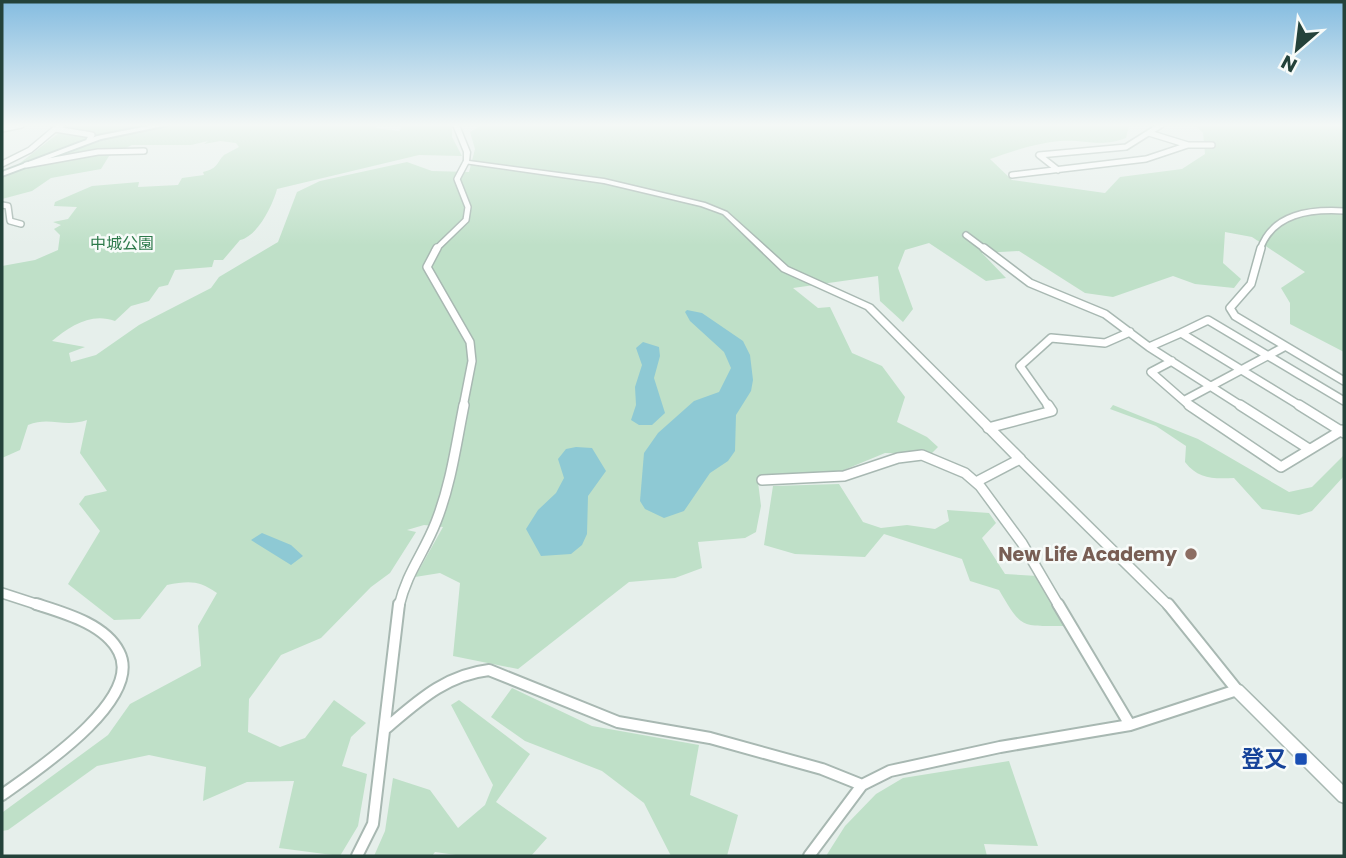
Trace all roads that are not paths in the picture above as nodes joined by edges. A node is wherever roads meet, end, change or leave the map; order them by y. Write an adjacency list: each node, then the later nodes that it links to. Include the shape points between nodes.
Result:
1 (26, 165): 7 (main road)
2 (464, 165): 33 (street, via 457,179 468,207 467,221 433,249 427,267 470,342 472,361 449,485 435,525 405,580 397,613)
3 (488, 165): 24 (street, via 604,181 725,213 785,268 869,307)
4 (1052, 165): 6 (street)
5 (1097, 165): 6 (street)
6 (1058, 170): 8 (street)
7 (2, 174)
8 (1012, 175)
9 (2, 205): 11 (street, via 8,206 10,221)
10 (1344, 211): 16 (street, via 1325,209 1276,224 1263,242 1250,287 1230,308 1235,316)
11 (21, 224)
12 (966, 235): 13 (street, via 1030,283 1105,314)
13 (1130, 332): 15 (street); 24 (street, via 1105,343 1051,338 1020,366 1052,411)
14 (1181, 333): 15 (street); 17 (street, via 1209,320); 19 (street)
15 (1149, 346): 18 (street)
16 (1284, 346): 17 (street); 20 (street)
17 (1269, 355): 19 (street); 23 (street)
18 (1172, 361): 21 (street); 22 (street, via 1151,372)
19 (1241, 370): 21 (street); 25 (street)
20 (1344, 381)
21 (1211, 386): 22 (street); 26 (street)
22 (1185, 400): 26 (street, via 1281,467)
23 (1344, 401)
24 (988, 428): 27 (street)
25 (1343, 431): 26 (street)
26 (1309, 449)
27 (1020, 459): 29 (street); 31 (street, via 1164,600)
28 (761, 480): 29 (street, via 844,477 898,458 922,455)
29 (976, 482): 32 (street, via 1022,543)
30 (2, 593): 35 (street, via 94,628 112,642 121,659 114,694 96,722)
31 (1237, 690): 32 (street); 36 (street)
32 (1130, 725): 34 (street, via 903,768)
33 (385, 729): 34 (street, via 454,675 489,670 618,722 710,738); 37 (street, via 373,824)
34 (862, 785): 38 (street)
35 (2, 795)
36 (1344, 796)
37 (358, 856)
38 (809, 856)

